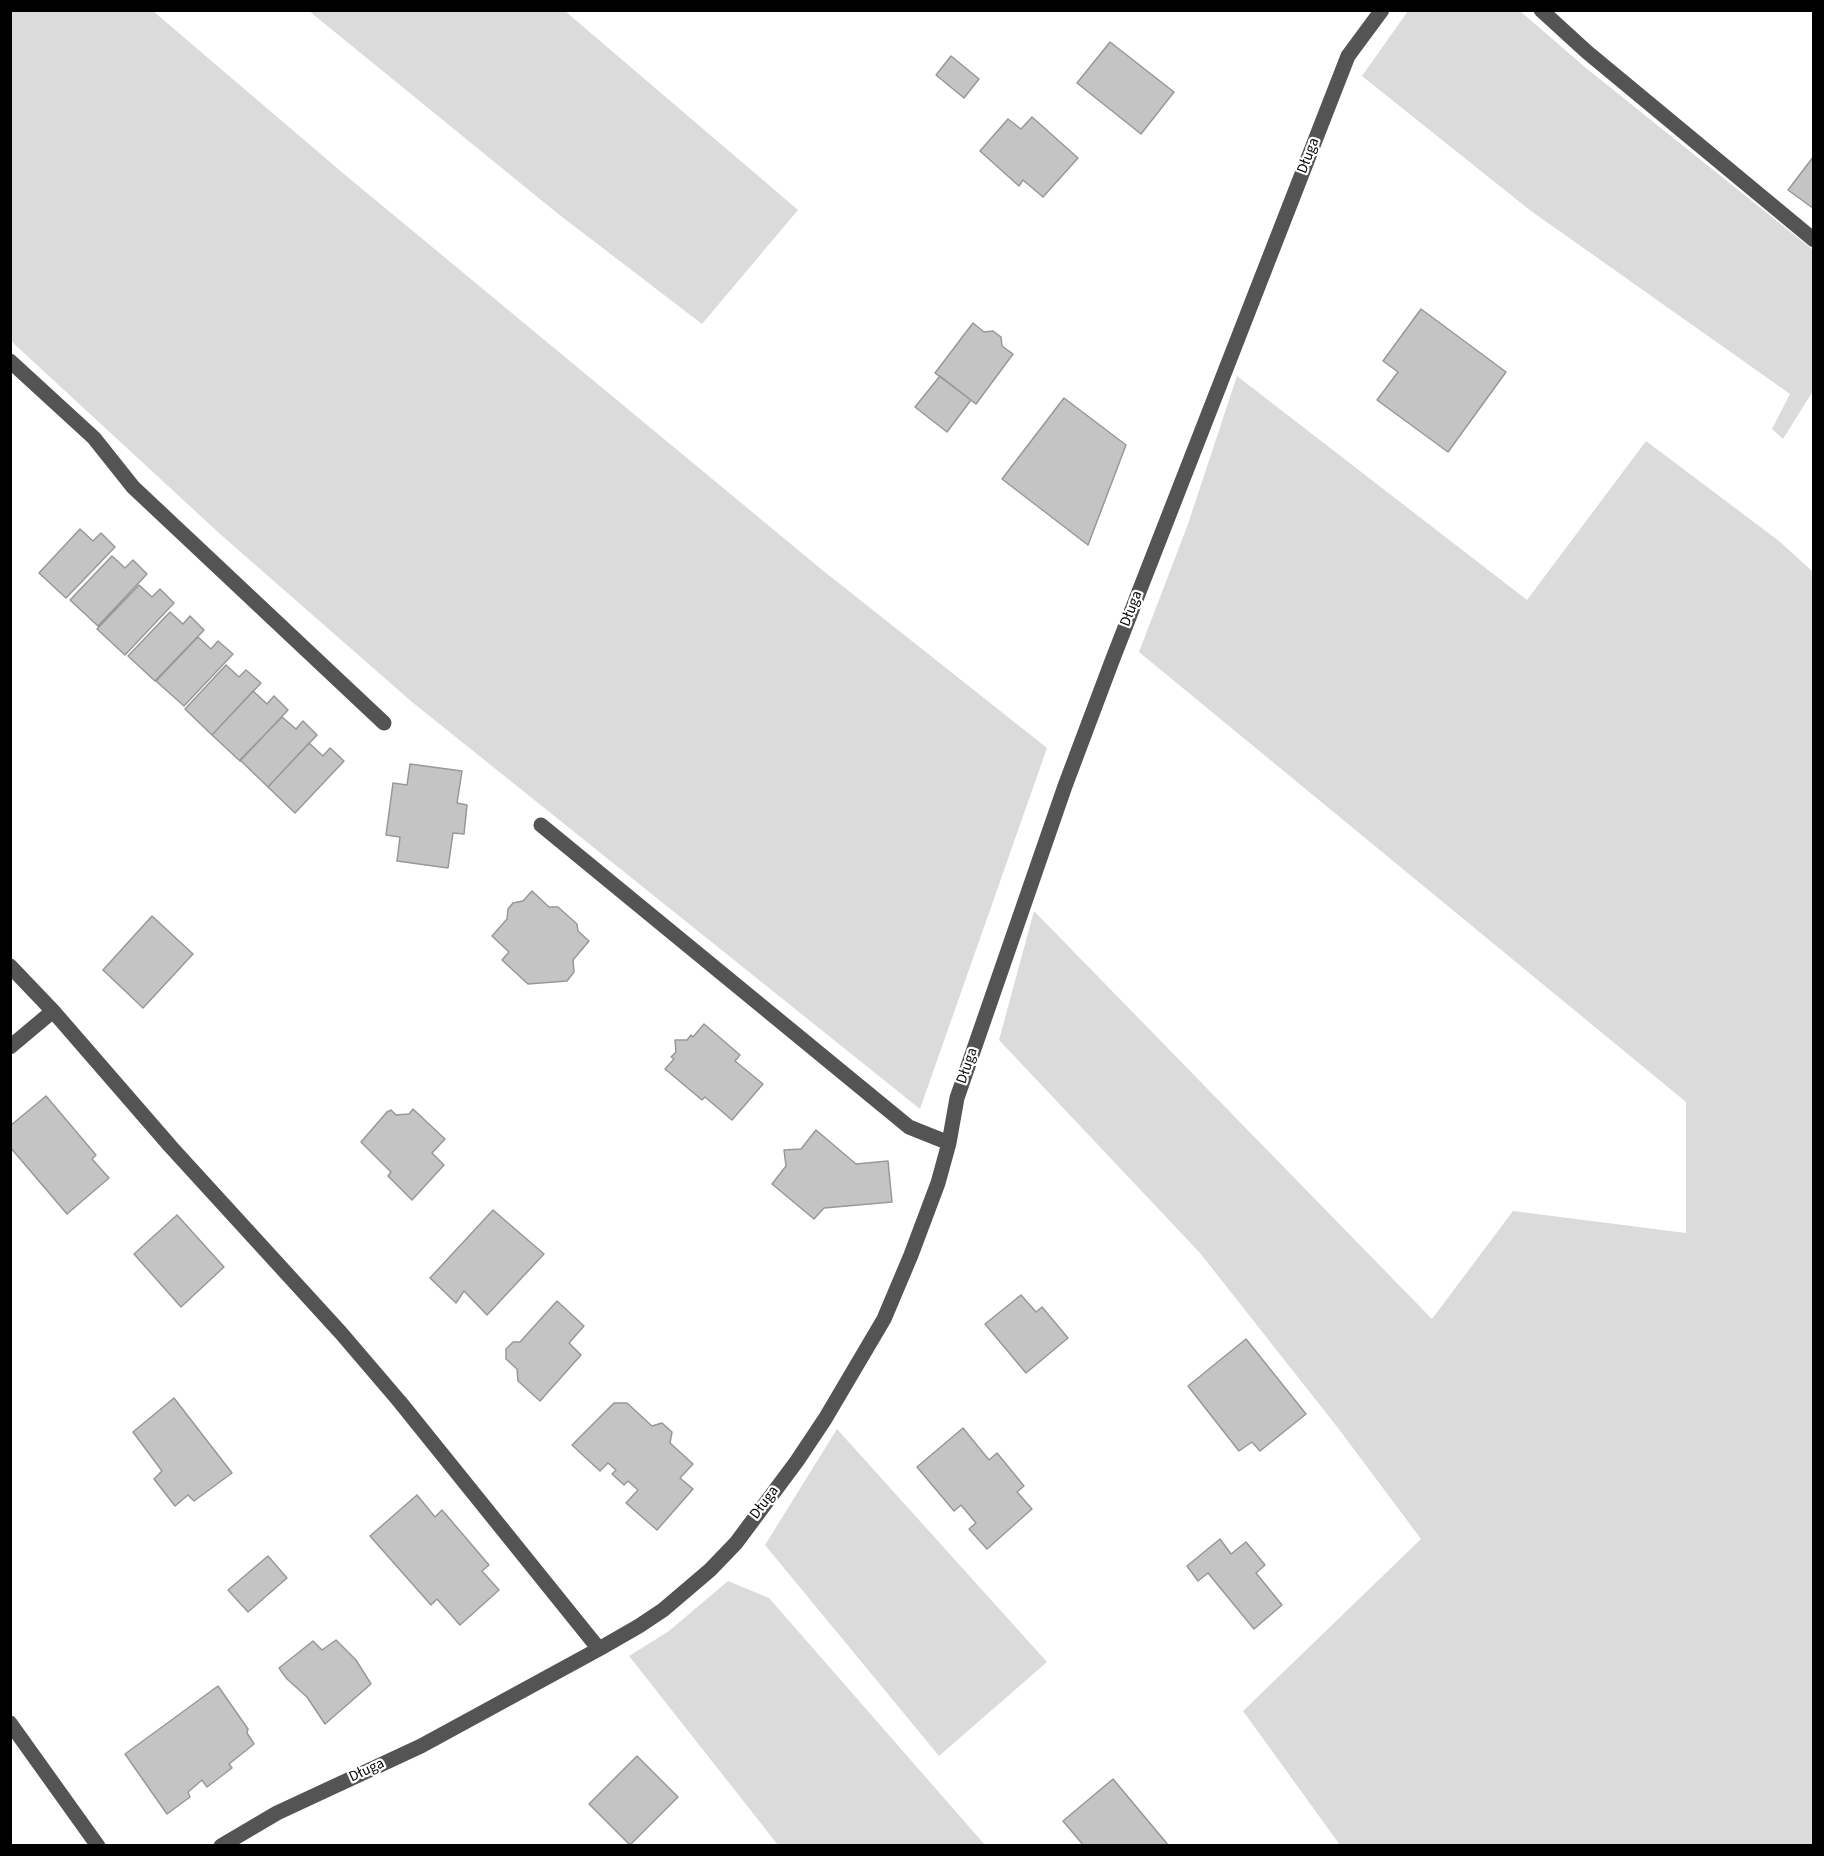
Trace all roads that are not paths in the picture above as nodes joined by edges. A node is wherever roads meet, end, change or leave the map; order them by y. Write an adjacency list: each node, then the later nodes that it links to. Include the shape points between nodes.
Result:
1 (1382, 10): 10 (street, Długa, via 1348,56 1112,661 957,1098)
2 (1541, 10): 3 (street)
3 (1814, 240)
4 (10, 361): 5 (street, via 94,438 133,487)
5 (384, 723)
6 (541, 825): 10 (street, via 909,1126)
7 (10, 966): 8 (street)
8 (53, 1011): 9 (street); 11 (street, via 341,1333)
9 (10, 1047)
10 (949, 1143): 11 (street, Długa, via 938,1183 884,1319 797,1461 736,1543 710,1570 663,1610)
11 (599, 1649): 14 (street, Długa, via 421,1746 277,1813)
12 (10, 1723): 13 (street)
13 (98, 1845)
14 (221, 1845)

